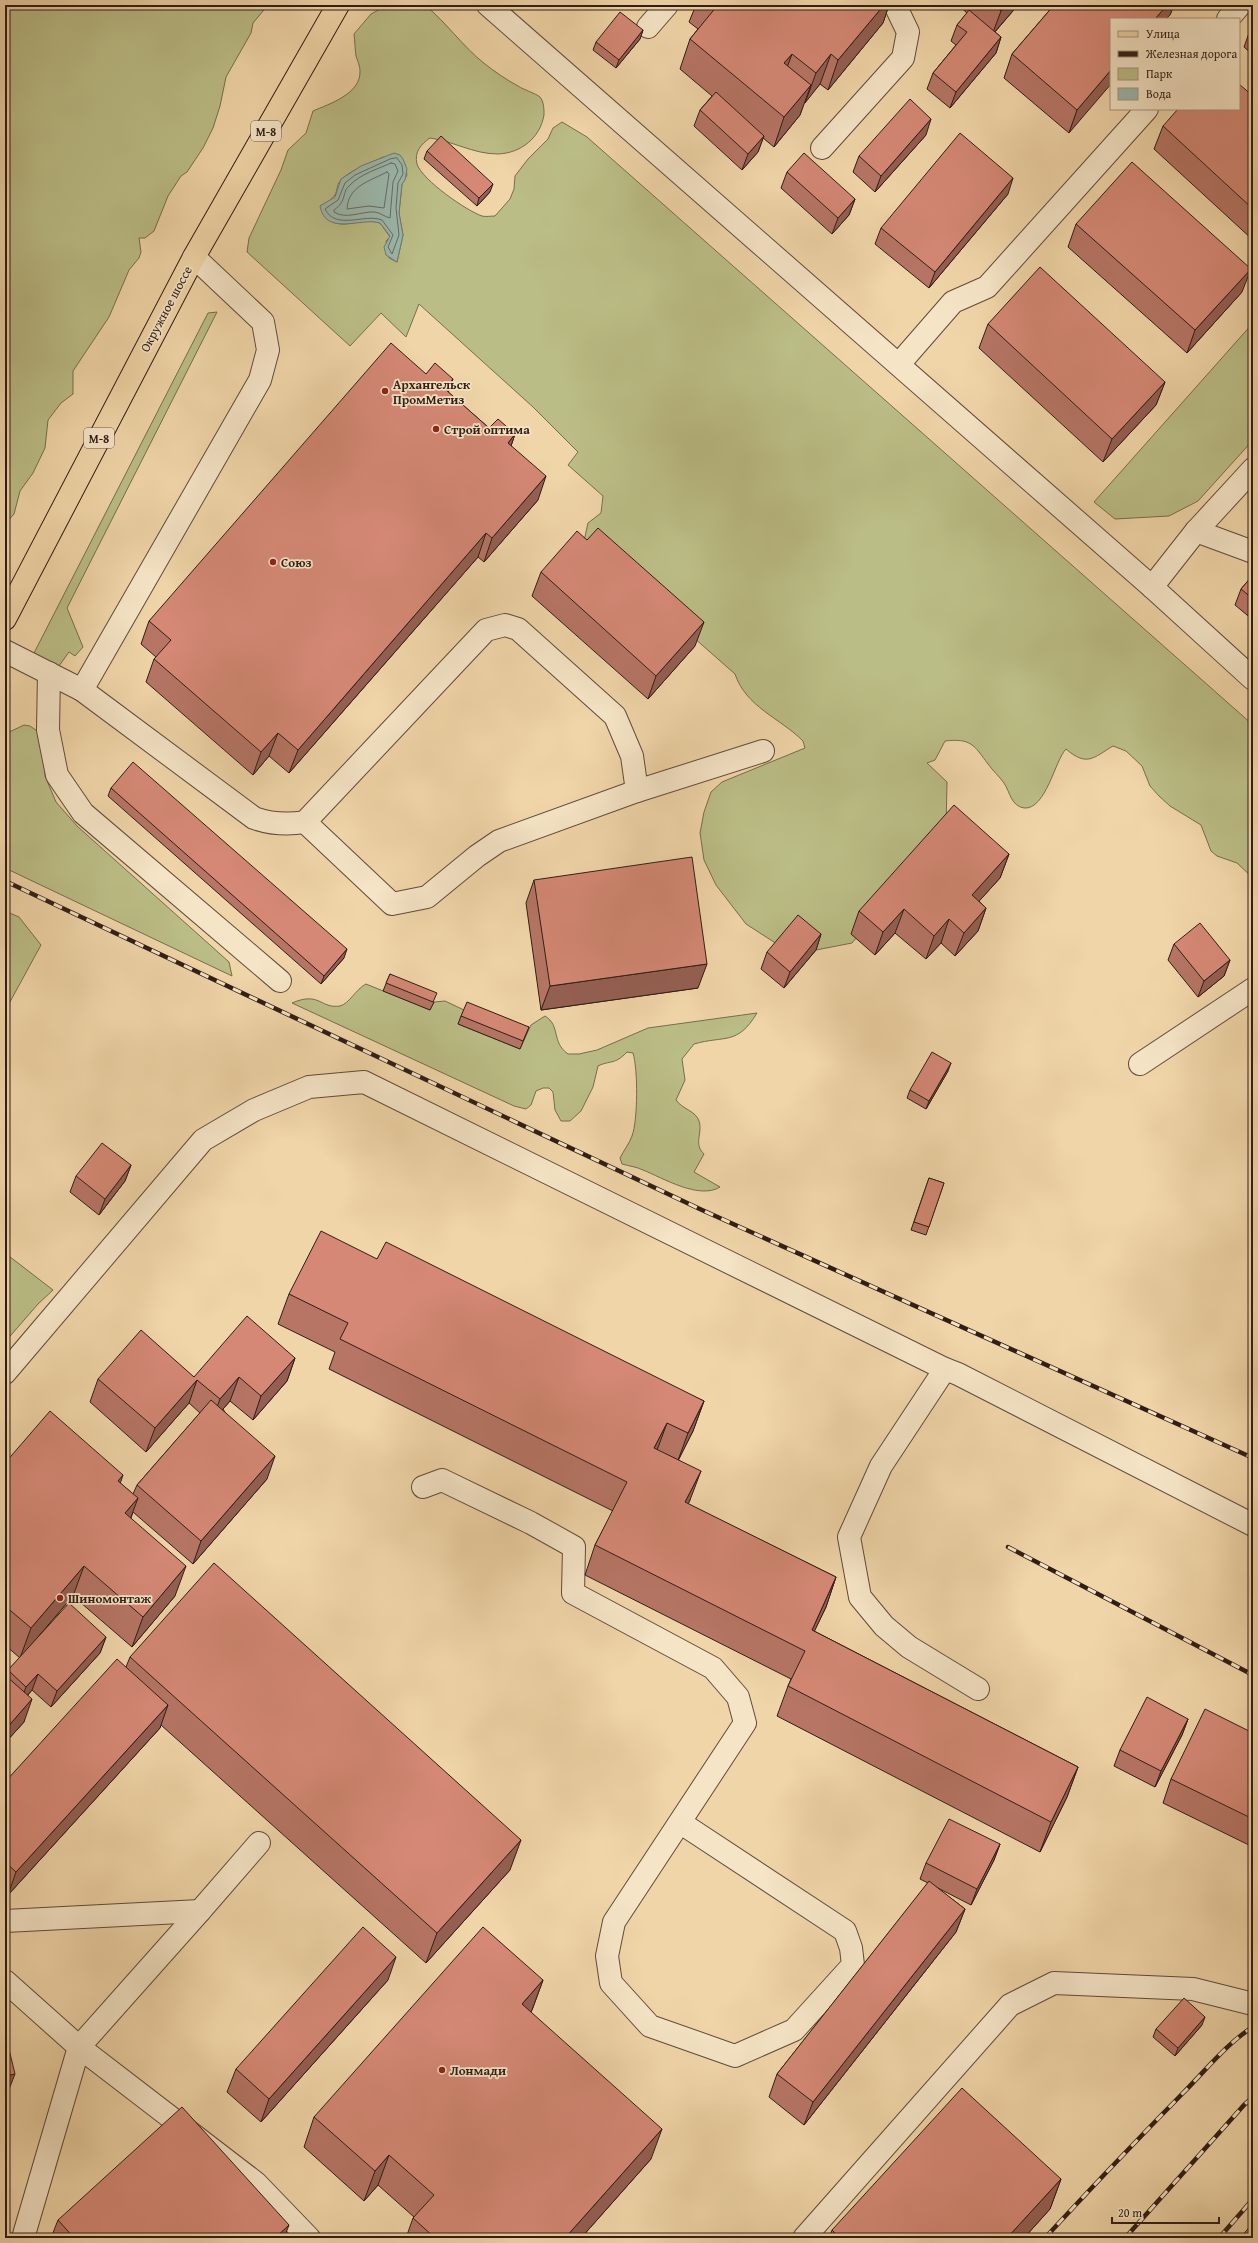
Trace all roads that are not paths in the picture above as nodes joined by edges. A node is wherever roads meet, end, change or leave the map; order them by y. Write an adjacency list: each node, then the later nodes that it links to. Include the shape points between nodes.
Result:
1 (338, 5): 10 (main road, Окружное шоссе / М-8)
2 (488, 5): 11 (street)
3 (667, 5): 7 (street)
4 (895, 5): 9 (street, via 908,32 903,58)
5 (1240, 5): 6 (street)
6 (1229, 18)
7 (648, 27)
8 (1146, 110): 11 (street, via 987,287 952,302)
9 (822, 148)
10 (194, 257): 16 (main road, Окружное шоссе / М-8); 20 (street, via 263,322 268,350 260,380)
11 (898, 364): 15 (street)
12 (1253, 469): 13 (street)
13 (1196, 531): 14 (street); 15 (street)
14 (1253, 552)
15 (1152, 587): 19 (street)
16 (5, 619)
17 (5, 651): 18 (street)
18 (49, 673): 20 (street); 24 (street, via 48,730 57,775 83,813)
19 (1253, 680)
20 (82, 690): 23 (street, via 254,818 286,825)
21 (763, 751): 22 (street)
22 (637, 791): 23 (street, via 499,841 427,897 392,904); 23 (street, via 632,756 615,716 518,629 505,625 486,630)
23 (305, 822)
24 (280, 981)
25 (1253, 990): 26 (street)
26 (1140, 1064)
27 (945, 1369): 28 (street, via 364,1082 309,1087 254,1110 203,1140); 30 (street); 31 (street, via 880,1466 849,1538 860,1597 884,1626 909,1647)
28 (5, 1373)
29 (423, 1488): 32 (street, via 442,1480 574,1547 573,1593 713,1668 738,1696 745,1723)
30 (1253, 1525)
31 (978, 1689)
32 (681, 1823): 32 (street, via 614,1922 607,1956 612,1983 650,2026 735,2056 794,2030 853,1965 851,1948 845,1931)
33 (259, 1843): 34 (street)
34 (200, 1911): 35 (street); 38 (street)
35 (5, 1921)
36 (5, 1980): 38 (street)
37 (1253, 2004): 41 (street, via 1193,1989 1054,1983 1010,2005)
38 (79, 2047): 39 (street); 40 (street, via 256,2183)
39 (23, 2238)
40 (309, 2238)
41 (804, 2238)

